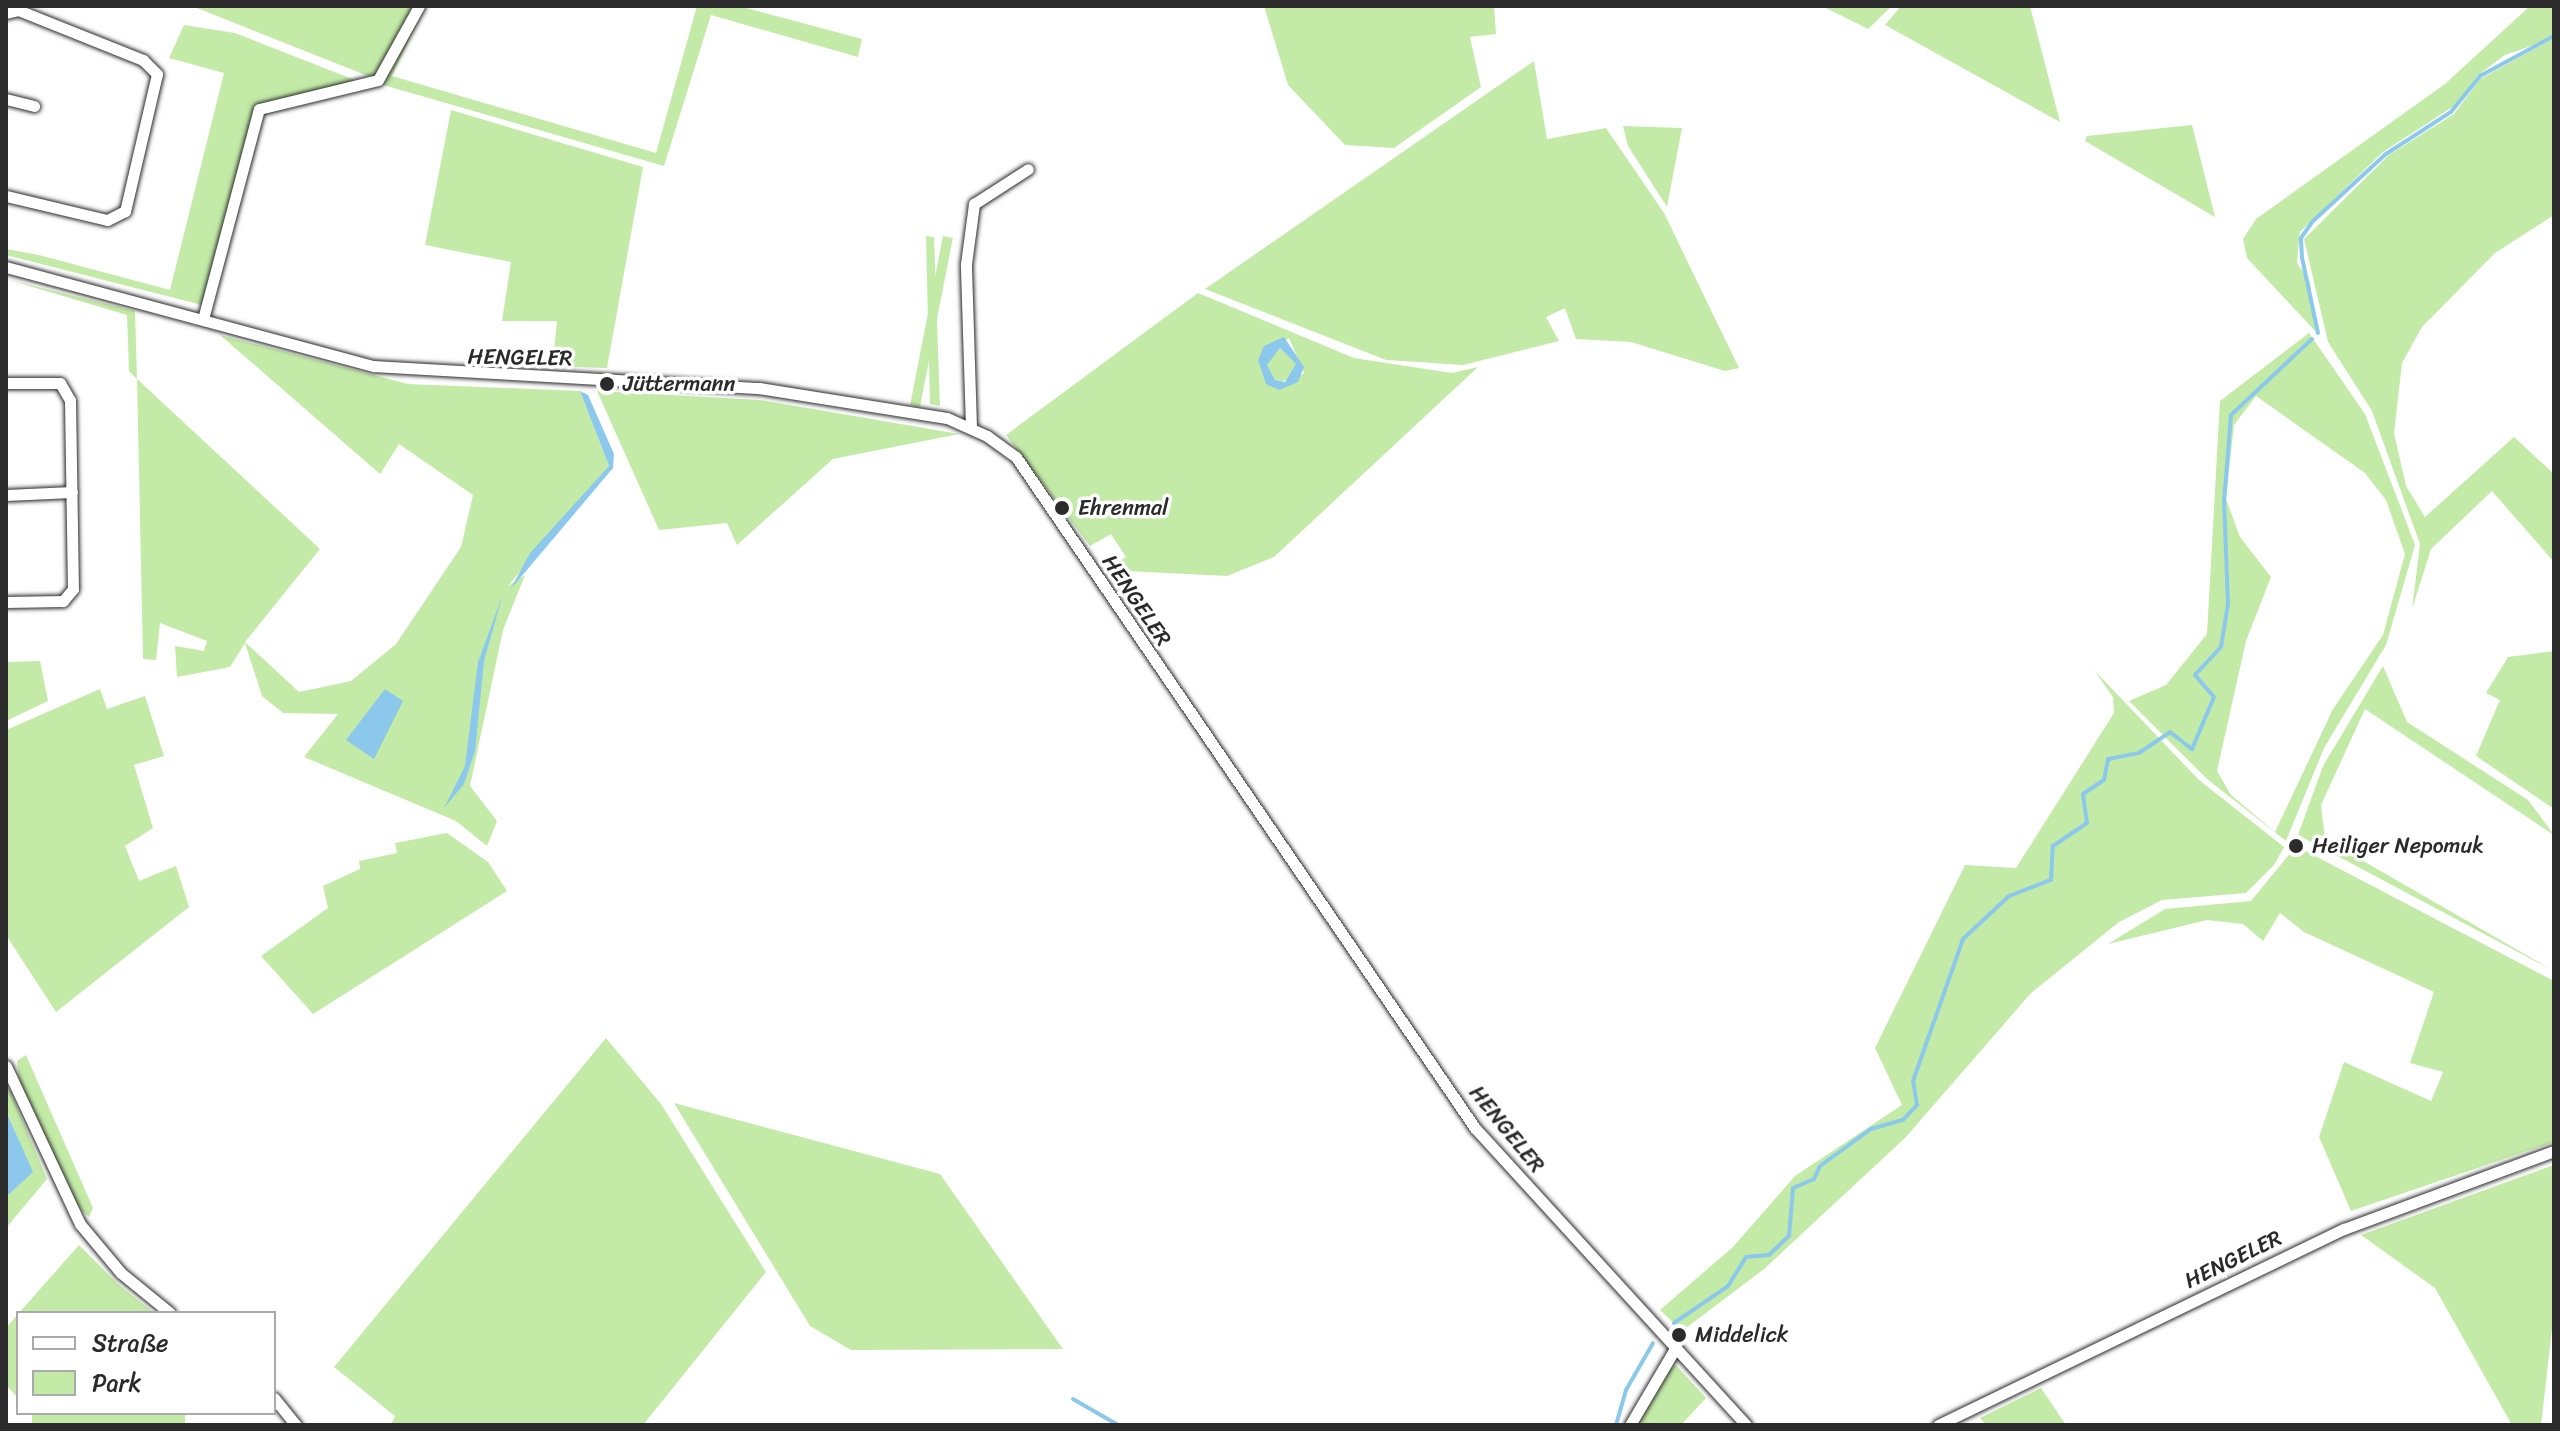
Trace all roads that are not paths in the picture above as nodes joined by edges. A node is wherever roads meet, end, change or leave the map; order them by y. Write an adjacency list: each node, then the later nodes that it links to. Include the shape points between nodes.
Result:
1 (419, 6): 8 (street, via 378,80 259,109)
2 (6, 13): 6 (street, via 18,10 143,60 157,74 125,211 107,220)
3 (6, 99): 4 (street)
4 (34, 106)
5 (1028, 169): 10 (street, via 974,204 966,264)
6 (6, 196)
7 (6, 267): 8 (street, HENGELER)
8 (203, 319): 10 (street, HENGELER, via 424,373 759,388)
9 (6, 383): 11 (street, via 60,383 70,400)
10 (971, 427): 17 (street, HENGELER, via 1016,457 1475,1128)
11 (72, 492): 12 (street); 13 (street, via 73,589 63,601)
12 (6, 495)
13 (6, 602)
14 (6, 1066): 16 (street, via 80,1224 121,1273)
15 (2554, 1151): 22 (street, HENGELER, via 2344,1229)
16 (168, 1311)
17 (1676, 1347): 20 (street); 21 (street, HENGELER)
18 (276, 1400): 19 (street)
19 (296, 1425)
20 (1630, 1425)
21 (1746, 1425)
22 (1938, 1425)

